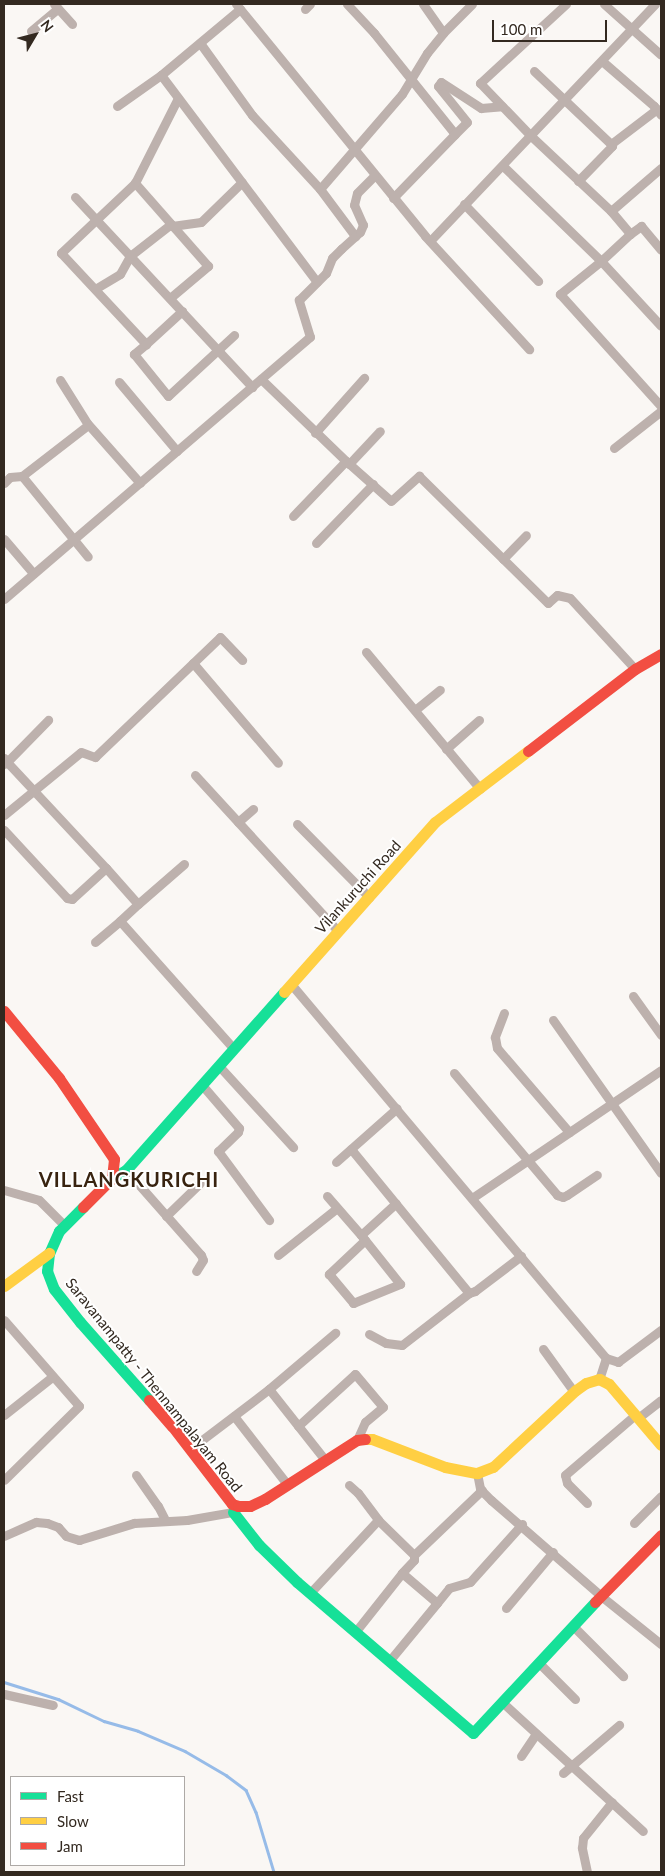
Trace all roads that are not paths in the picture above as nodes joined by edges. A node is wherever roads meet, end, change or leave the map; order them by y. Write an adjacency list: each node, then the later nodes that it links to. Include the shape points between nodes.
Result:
1 (347, 4): 18 (street)
2 (423, 4): 12 (street)
3 (472, 4): 12 (street)
4 (566, 4): 22 (street, via 480,83)
5 (604, 4): 10 (street)
6 (656, 4): 10 (street)
7 (56, 6): 9 (street); 11 (street)
8 (238, 6): 13 (street); 27 (street)
9 (72, 24)
10 (632, 28): 14 (street); 15 (street)
11 (31, 31)
12 (443, 33): 18 (street)
13 (200, 43): 17 (street); 34 (street, via 252,115)
14 (661, 55)
15 (602, 61): 20 (street); 23 (street)
16 (534, 71): 20 (street)
17 (162, 75): 19 (street); 21 (street)
18 (412, 78): 24 (street); 27 (street)
19 (178, 98): 32 (street); 33 (street)
20 (564, 102): 25 (street); 26 (street)
21 (118, 106)
22 (502, 106): 24 (street, via 481,108 441,82 438,86 467,122); 25 (street)
23 (659, 112): 26 (street)
24 (454, 135): 36 (street)
25 (531, 136): 28 (street); 31 (street)
26 (611, 144): 31 (street)
27 (354, 151): 30 (street); 34 (street)
28 (503, 166): 37 (street); 46 (street)
29 (661, 168): 38 (street)
30 (374, 176): 36 (street); 42 (street, via 357,193 354,206 363,225)
31 (578, 181): 38 (street)
32 (242, 182): 40 (street, via 201,222); 48 (street)
33 (135, 183): 39 (street); 40 (street)
34 (320, 189): 42 (street)
35 (75, 197): 39 (street)
36 (393, 198): 43 (street)
37 (464, 204): 43 (street); 47 (street)
38 (611, 211): 41 (street)
39 (96, 220): 45 (street); 49 (street, via 61,253)
40 (172, 225): 45 (street); 50 (street, via 208,266)
41 (630, 234): 44 (street, via 641,226); 46 (street)
42 (355, 236): 48 (street, via 332,258 326,273)
43 (430, 241): 55 (street)
44 (661, 250)
45 (130, 256): 49 (street, via 120,274); 50 (street)
46 (601, 262): 52 (street); 62 (street, via 560,294)
47 (538, 280)
48 (317, 282): 58 (street, via 299,300 310,337)
49 (95, 289): 54 (street)
50 (170, 298): 51 (street)
51 (182, 311): 54 (street); 56 (street)
52 (661, 326)
53 (234, 335): 56 (street)
54 (146, 344): 56 (street, via 134,354 168,396)
55 (529, 349)
56 (218, 350): 61 (street)
57 (364, 378): 66 (street)
58 (261, 379): 61 (street); 66 (street)
59 (60, 380): 64 (street)
60 (119, 382): 68 (street)
61 (252, 387): 68 (street)
62 (661, 406)
63 (661, 411): 67 (street)
64 (88, 425): 70 (street); 71 (street)
65 (380, 431): 69 (street)
66 (315, 433): 69 (street)
67 (614, 448)
68 (176, 451): 71 (street)
69 (347, 463): 73 (street); 74 (street)
70 (22, 476): 72 (street, via 10,478); 77 (street)
71 (140, 483): 77 (street)
72 (4, 484)
73 (374, 484): 78 (street); 80 (street, via 391,501 420,476)
74 (293, 516)
75 (526, 536): 80 (street)
76 (4, 539): 81 (street)
77 (72, 539): 79 (street); 81 (street)
78 (316, 543)
79 (88, 557)
80 (503, 559): 87 (street, via 548,603 557,595 570,598)
81 (33, 573): 82 (street)
82 (4, 599)
83 (366, 652): 89 (street)
84 (661, 654): 87 (street, Vilankuruchi Road)
85 (242, 660): 86 (street, via 220,637)
86 (193, 663): 94 (street); 97 (street, via 95,757 81,752)
87 (635, 669): 96 (street, Vilankuruchi Road)
88 (440, 690): 89 (street)
89 (414, 710): 92 (street)
90 (48, 720): 93 (street)
91 (479, 720): 92 (street)
92 (446, 749): 96 (street)
93 (5, 761): 97 (street)
94 (278, 763)
95 (195, 775): 100 (street)
96 (480, 789): 105 (street, Vilankuruchi Road, via 435,822)
97 (33, 791): 99 (street); 104 (street)
98 (253, 809): 100 (street)
99 (4, 815)
100 (238, 822): 108 (street)
101 (297, 824): 105 (street)
102 (4, 830): 104 (street, via 67,898 72,899)
103 (184, 864): 106 (street)
104 (106, 868): 106 (street)
105 (369, 898): 108 (street, Vilankuruchi Road)
106 (138, 904): 107 (street)
107 (120, 922): 109 (street); 116 (street)
108 (338, 932): 110 (street, Vilankuruchi Road)
109 (95, 942)
110 (291, 984): 116 (street, Vilankuruchi Road); 122 (street)
111 (634, 996): 115 (street)
112 (4, 1010): 131 (street, via 100,1134 114,1159)
113 (504, 1013): 123 (street, via 495,1037 498,1048)
114 (553, 1020): 121 (street)
115 (661, 1035)
116 (234, 1049): 117 (street, Vilankuruchi Road)
117 (219, 1066): 120 (street, Vilankuruchi Road); 124 (street)
118 (661, 1070): 121 (street)
119 (454, 1073): 126 (street)
120 (202, 1085): 128 (street, Vilankuruchi Road); 139 (street, via 239,1128 218,1151)
121 (613, 1103): 123 (street); 129 (street)
122 (397, 1108): 125 (street); 135 (street)
123 (569, 1132): 126 (street)
124 (293, 1147)
125 (350, 1149): 127 (street); 136 (street)
126 (528, 1160): 130 (street, via 560,1196 567,1195); 135 (street)
127 (336, 1162)
128 (126, 1170): 131 (street, Vilankuruchi Road); 138 (street)
129 (661, 1173)
130 (597, 1175)
131 (112, 1178): 140 (street, Saravanampatty - Thennampalayam Road)
132 (200, 1183): 138 (street)
133 (4, 1190): 140 (street, via 39,1200)
134 (327, 1196): 137 (street)
135 (472, 1198): 144 (street)
136 (396, 1203): 141 (street); 147 (street)
137 (337, 1208): 141 (street); 143 (street)
138 (166, 1216): 145 (street, via 201,1255 203,1260)
139 (269, 1220)
140 (65, 1226): 142 (street, Saravanampatty - Thennampalayam Road, via 59,1231)
141 (363, 1238): 141 (street, via 400,1284 353,1303 329,1274)
142 (49, 1253): 146 (street); 165 (street, Saravanampatty - Thennampalayam Road, via 47,1271 54,1289)
143 (278, 1255)
144 (521, 1256): 147 (street); 153 (street)
145 (196, 1271)
146 (4, 1286)
147 (470, 1293): 151 (street, via 402,1345 386,1343)
148 (4, 1320): 154 (street)
149 (661, 1330): 153 (street, via 618,1362)
150 (335, 1333): 156 (street)
151 (369, 1334)
152 (543, 1349): 157 (street)
153 (606, 1358): 155 (street)
154 (52, 1377): 159 (street); 169 (street, via 79,1406)
155 (599, 1379): 157 (street); 161 (street, via 608,1384)
156 (268, 1389): 160 (street); 162 (street)
157 (574, 1392): 167 (street, via 510,1454)
158 (661, 1400): 161 (street)
159 (4, 1415)
160 (234, 1416): 165 (street); 170 (street)
161 (636, 1417): 164 (street); 174 (street, via 565,1475 567,1483)
162 (298, 1426): 163 (street, via 355,1374 383,1407 365,1422); 166 (street)
163 (357, 1440): 166 (street, Saravanampatty - Thennampalayam Road); 167 (street, via 372,1440 445,1466)
164 (661, 1445)
165 (190, 1449): 175 (street, Saravanampatty - Thennampalayam Road)
166 (325, 1460): 170 (street, Saravanampatty - Thennampalayam Road)
167 (478, 1473): 172 (street, via 478,1484)
168 (136, 1475): 176 (street)
169 (4, 1480)
170 (287, 1484): 175 (street, Saravanampatty - Thennampalayam Road, via 250,1506)
171 (349, 1485): 177 (street)
172 (482, 1490): 179 (street); 183 (street)
173 (661, 1496): 178 (street)
174 (587, 1503)
175 (236, 1509): 176 (street, via 187,1520); 185 (street, via 259,1545)
176 (165, 1520): 181 (street, via 134,1523 79,1540 66,1536 58,1527 36,1522)
177 (378, 1520): 183 (street); 185 (street)
178 (634, 1523)
179 (522, 1524): 182 (street); 187 (street, via 470,1582 449,1588)
180 (661, 1535): 186 (street)
181 (4, 1536)
182 (553, 1552): 186 (street); 188 (street)
183 (414, 1555): 184 (street, via 414,1560)
184 (402, 1574): 187 (street); 190 (street)
185 (310, 1593): 190 (street)
186 (601, 1596): 189 (street); 191 (street)
187 (438, 1602): 192 (street)
188 (506, 1608)
189 (572, 1626): 193 (street); 194 (street)
190 (356, 1631): 192 (street)
191 (661, 1644)
192 (390, 1660): 197 (street, via 473,1733)
193 (539, 1664): 196 (street); 197 (street)
194 (623, 1676)
195 (4, 1694): 198 (street)
196 (575, 1699)
197 (502, 1702): 200 (street)
198 (53, 1705)
199 (619, 1725): 202 (street)
200 (536, 1734): 201 (street); 202 (street)
201 (521, 1756)
202 (571, 1766): 203 (street); 204 (street)
203 (563, 1773)
204 (612, 1802): 205 (street); 206 (street, via 583,1838)
205 (644, 1831)
206 (587, 1872)

